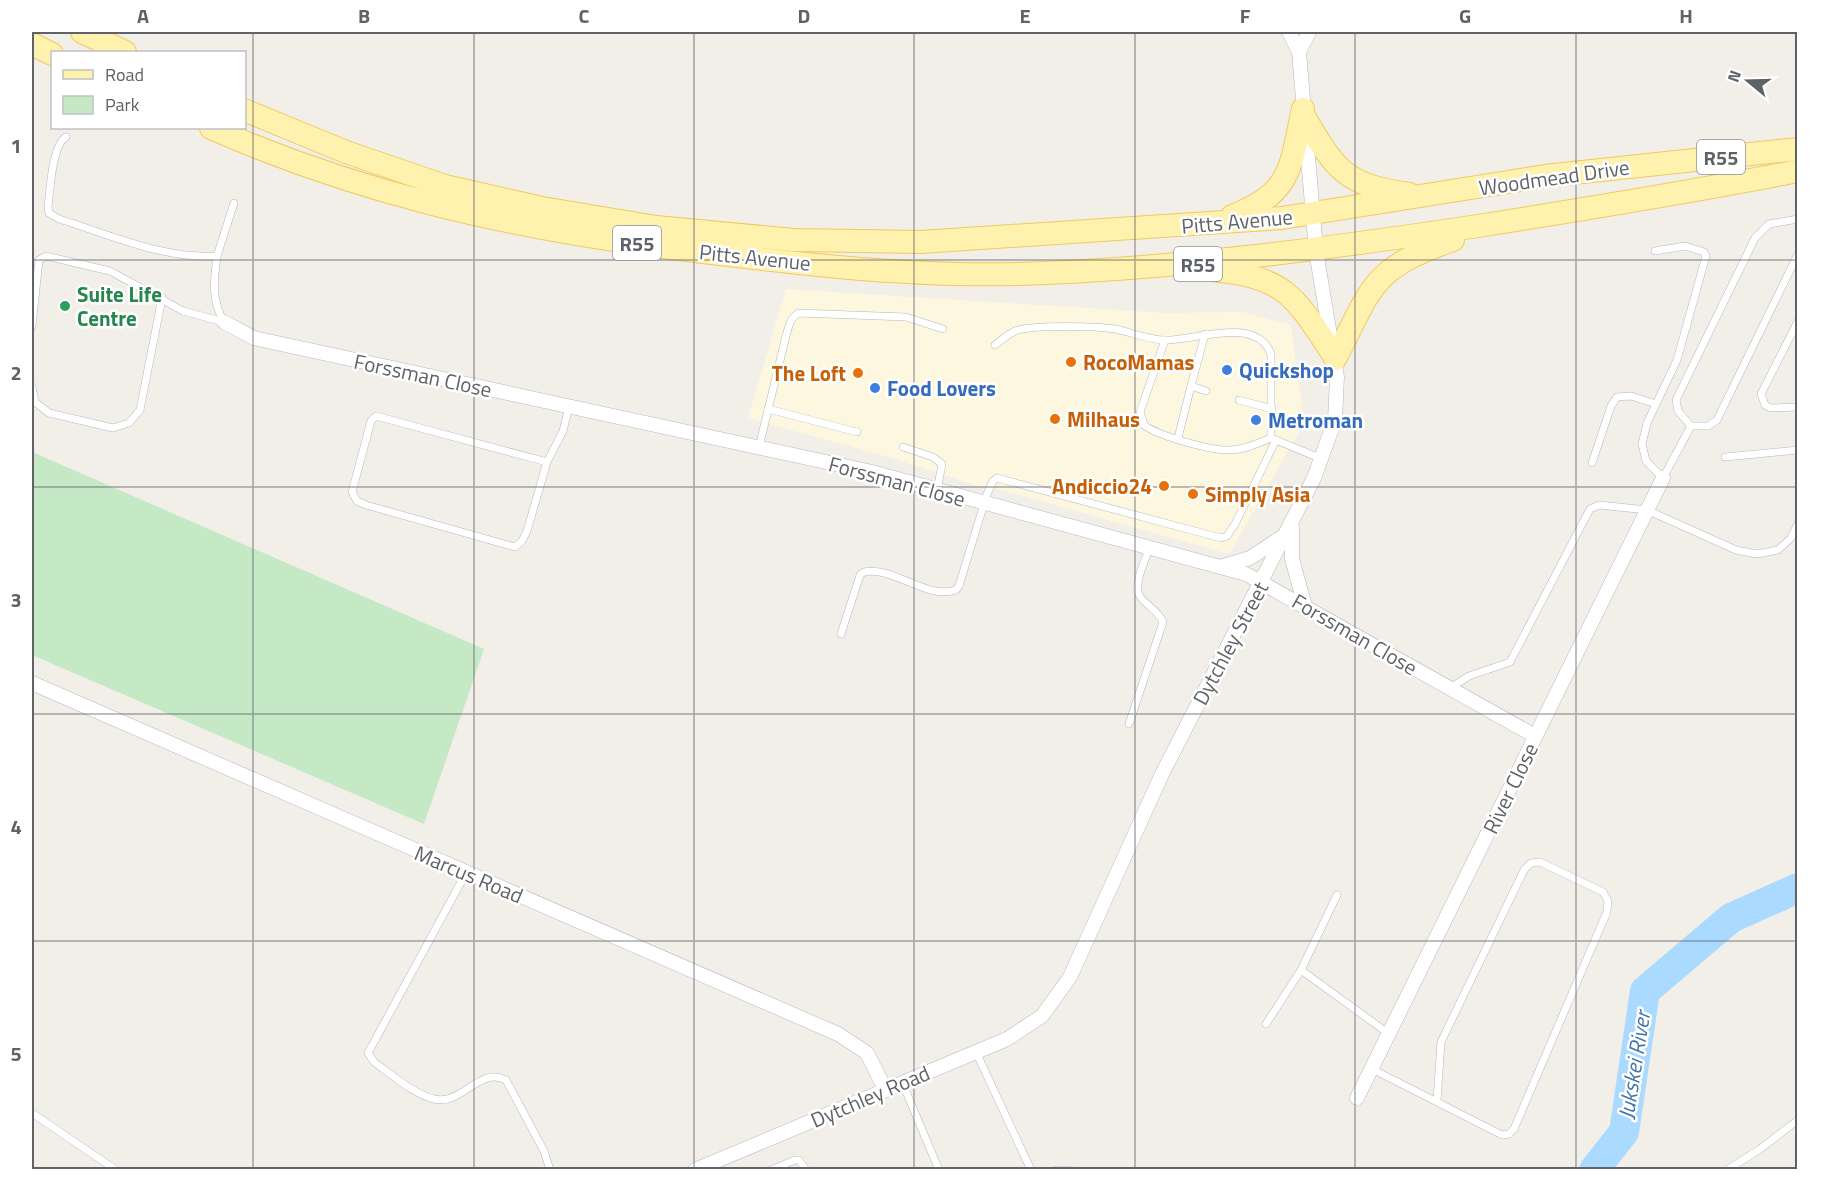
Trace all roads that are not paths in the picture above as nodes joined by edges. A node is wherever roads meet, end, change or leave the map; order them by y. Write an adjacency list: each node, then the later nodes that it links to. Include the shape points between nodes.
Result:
1 (82, 32): 5 (main road)
2 (1289, 32): 6 (street)
3 (1309, 32): 6 (street)
4 (32, 44): 7 (main road)
5 (123, 51)
6 (1299, 52): 9 (street, Dytchley Street)
7 (51, 54)
8 (246, 111): 19 (main road, Pitts Avenue / R55, via 346,152 445,186 542,208 656,227 794,240 921,242)
9 (1303, 113): 14 (main road, via 1327,155 1353,180 1392,192); 16 (street, Dytchley Street); 19 (main road, via 1290,165 1278,191 1252,208)
10 (214, 129): 24 (main road, Pitts Avenue / R55, via 339,178 445,209 618,241 833,266 933,272 1016,274)
11 (66, 137): 23 (lane, via 56,150 49,213 167,253)
12 (1797, 149): 14 (main road, Woodmead Drive / R55, via 1545,176)
13 (1797, 171): 18 (main road, Woodmead Drive / R55, via 1651,200)
14 (1426, 196): 16 (main road, Woodmead Drive / R55)
15 (234, 203): 23 (lane)
16 (1312, 215): 19 (main road, Pitts Avenue / R55); 20 (street, Dytchley Street)
17 (1797, 219): 43 (lane, via 1769,224 1755,238 1676,400 1678,411)
18 (1508, 221): 20 (main road, Woodmead Drive / R55); 33 (main road, via 1414,254 1382,275 1363,301)
19 (1211, 224)
20 (1316, 251): 24 (main road, Pitts Avenue / R55); 33 (street, Dytchley Street)
21 (1655, 251): 38 (lane, via 1695,246 1706,256 1677,360)
22 (1797, 254): 43 (lane, via 1717,420 1708,426)
23 (217, 256): 27 (lane, via 213,287 216,308)
24 (1167, 267): 33 (main road, via 1242,272 1268,280 1299,304)
25 (162, 298): 27 (lane, via 183,311); 28 (lane, via 110,271 46,256 39,260); 35 (lane, via 140,410 129,423 113,428 49,413 35,402)
26 (1797, 321): 40 (lane, via 1761,394 1764,405 1770,408)
27 (224, 322): 39 (street, Forssman Close, via 254,338)
28 (32, 326)
29 (943, 329): 41 (lane, via 906,317 798,313 787,332)
30 (1205, 334): 31 (lane); 34 (lane); 42 (lane, via 1252,336 1267,345 1271,354)
31 (1165, 340): 32 (lane, via 1114,329 1028,329 1012,332); 45 (lane, via 1140,418 1148,428)
32 (995, 345)
33 (1335, 358): 51 (street, Dytchley Street, via 1336,409)
34 (1191, 386): 36 (lane); 45 (lane)
35 (32, 387)
36 (1206, 391)
37 (1239, 400): 42 (lane)
38 (1656, 404): 53 (lane, via 1631,396 1617,397); 54 (lane, via 1647,423 1642,450 1646,461)
39 (569, 406): 47 (street, Forssman Close); 52 (lane, via 563,431)
40 (1797, 407)
41 (768, 409): 44 (lane); 47 (lane)
42 (1272, 409): 46 (lane)
43 (1691, 426): 54 (lane)
44 (857, 432)
45 (1178, 438): 46 (lane, via 1229,450)
46 (1274, 439): 51 (lane); 56 (lane, via 1235,524 1221,538 1004,479 993,481)
47 (759, 447): 55 (street, Forssman Close)
48 (903, 447): 55 (lane, via 942,464)
49 (1797, 450): 50 (lane)
50 (1725, 457)
51 (1322, 459): 59 (street, Dytchley Street)
52 (547, 462): 52 (lane, via 376,416 352,492 357,501 366,505 515,547 522,542)
53 (1592, 464)
54 (1664, 478): 57 (street, River Close)
55 (936, 491): 56 (street, Forssman Close)
56 (984, 504): 60 (street, Forssman Close); 64 (lane, via 956,590 938,591 864,572)
57 (1647, 510): 58 (lane, via 1736,550 1757,554 1778,550 1791,537); 66 (lane, via 1599,505 1590,509 1510,662 1469,676); 68 (street, River Close)
58 (1797, 523)
59 (1289, 528): 61 (street, via 1250,558); 62 (street, Dytchley Street); 63 (street, via 1292,560)
60 (1149, 548): 61 (street, Forssman Close); 67 (lane, via 1137,589 1139,597 1163,622)
61 (1221, 566): 62 (street, Forssman Close)
62 (1263, 582): 63 (street, Forssman Close); 72 (street, Dytchley Street, via 1162,774 1070,977)
63 (1305, 606): 66 (street, Forssman Close)
64 (841, 634)
65 (32, 683): 69 (street, Marcus Road)
66 (1450, 688): 68 (street, Forssman Close)
67 (1129, 724)
68 (1535, 736): 74 (street, River Close)
69 (466, 873): 78 (street, Marcus Road, via 856,1043 874,1063); 84 (lane, via 368,1053 374,1062 435,1100 450,1100 485,1078 497,1076 506,1080)
70 (1337, 895): 71 (lane)
71 (1300, 970): 73 (lane); 74 (lane)
72 (1042, 1016): 75 (street, Dytchley Road, via 1007,1039)
73 (1266, 1024)
74 (1389, 1034): 76 (street, River Close)
75 (976, 1052): 77 (street, Dytchley Road); 89 (lane)
76 (1372, 1069): 79 (street, River Close); 80 (lane)
77 (902, 1082): 78 (street, Dytchley Road); 88 (lane)
78 (885, 1089): 85 (street, Dytchley Road)
79 (1357, 1098)
80 (1437, 1101): 80 (lane, via 1440,1042 1524,870 1531,863 1540,862 1604,892 1607,912 1514,1129 1502,1135)
81 (32, 1113): 83 (lane)
82 (1797, 1120): 92 (lane)
83 (116, 1170)
84 (550, 1170)
85 (695, 1170)
86 (771, 1170): 87 (lane, via 795,1160)
87 (806, 1170)
88 (939, 1170)
89 (1031, 1170)
90 (1056, 1170): 91 (lane)
91 (1070, 1170)
92 (1727, 1170)

